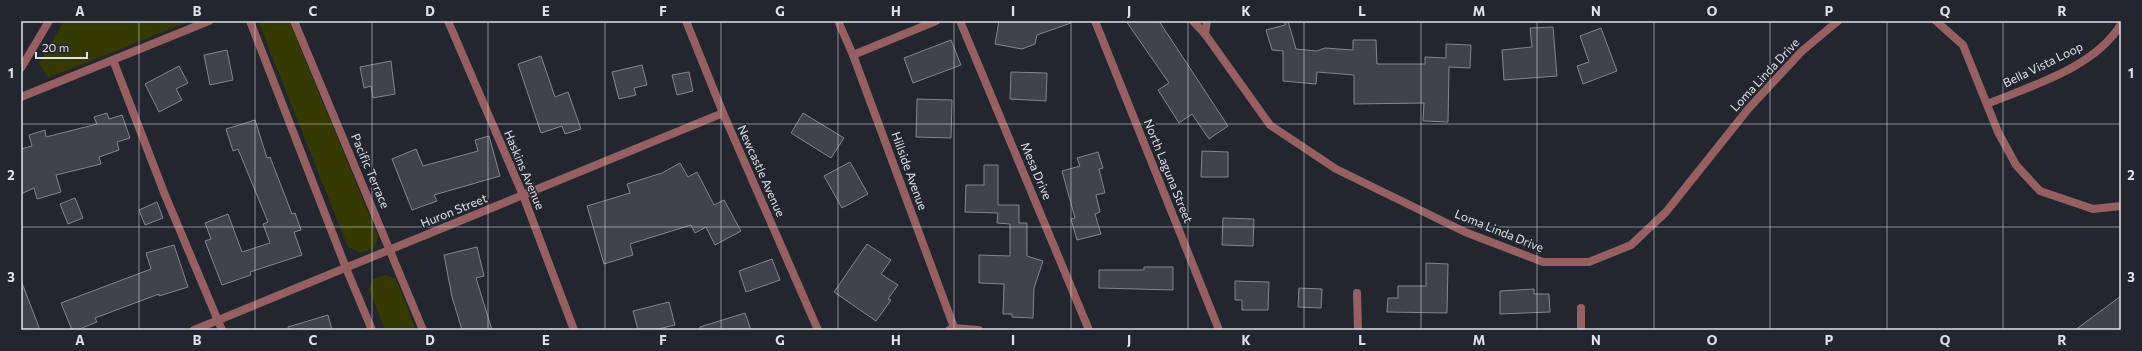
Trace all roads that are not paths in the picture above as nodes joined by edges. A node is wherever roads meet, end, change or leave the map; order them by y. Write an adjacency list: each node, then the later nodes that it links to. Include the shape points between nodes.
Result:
1 (49, 21): 19 (street)
2 (209, 21): 18 (street)
3 (250, 21): 26 (street)
4 (294, 21): 25 (street, Pacific Terrace)
5 (448, 21): 23 (street, Haskins Avenue)
6 (686, 21): 22 (street, Newcastle Avenue)
7 (838, 21): 17 (street, Hillside Avenue)
8 (936, 21): 17 (street)
9 (960, 21): 38 (street, Mesa Drive)
10 (1095, 21): 39 (street, North Laguna Street)
11 (1193, 21): 16 (street)
12 (1207, 21): 16 (street)
13 (1838, 21): 16 (street, Loma Linda Drive, via 1802,51 1748,108 1666,212 1631,245 1589,262 1543,262 1465,232 1336,169 1270,125)
14 (1936, 21): 21 (street, via 1963,44)
15 (2121, 24): 21 (street, Bella Vista Loop, via 2100,49 2079,63)
16 (1205, 34)
17 (853, 55): 30 (street, Hillside Avenue)
18 (113, 60): 20 (street); 29 (street, via 165,195)
19 (21, 68)
20 (21, 97)
21 (1987, 104): 24 (street, via 1998,132 2016,165 2040,191 2093,209)
22 (723, 113): 23 (street, Huron Street); 36 (street, Newcastle Avenue)
23 (523, 195): 25 (street, Huron Street); 35 (street, Haskins Avenue)
24 (2121, 206)
25 (390, 250): 26 (street, Huron Street); 34 (street, Pacific Terrace)
26 (346, 268): 29 (street, Huron Street); 33 (street)
27 (1357, 293): 40 (street)
28 (1581, 308): 41 (street)
29 (218, 320): 31 (street, Huron Street); 32 (street)
30 (953, 329): 37 (street)
31 (194, 330)
32 (222, 330)
33 (372, 330)
34 (423, 330)
35 (574, 330)
36 (818, 330)
37 (979, 330)
38 (1089, 330)
39 (1219, 330)
40 (1358, 330)
41 (1581, 330)

